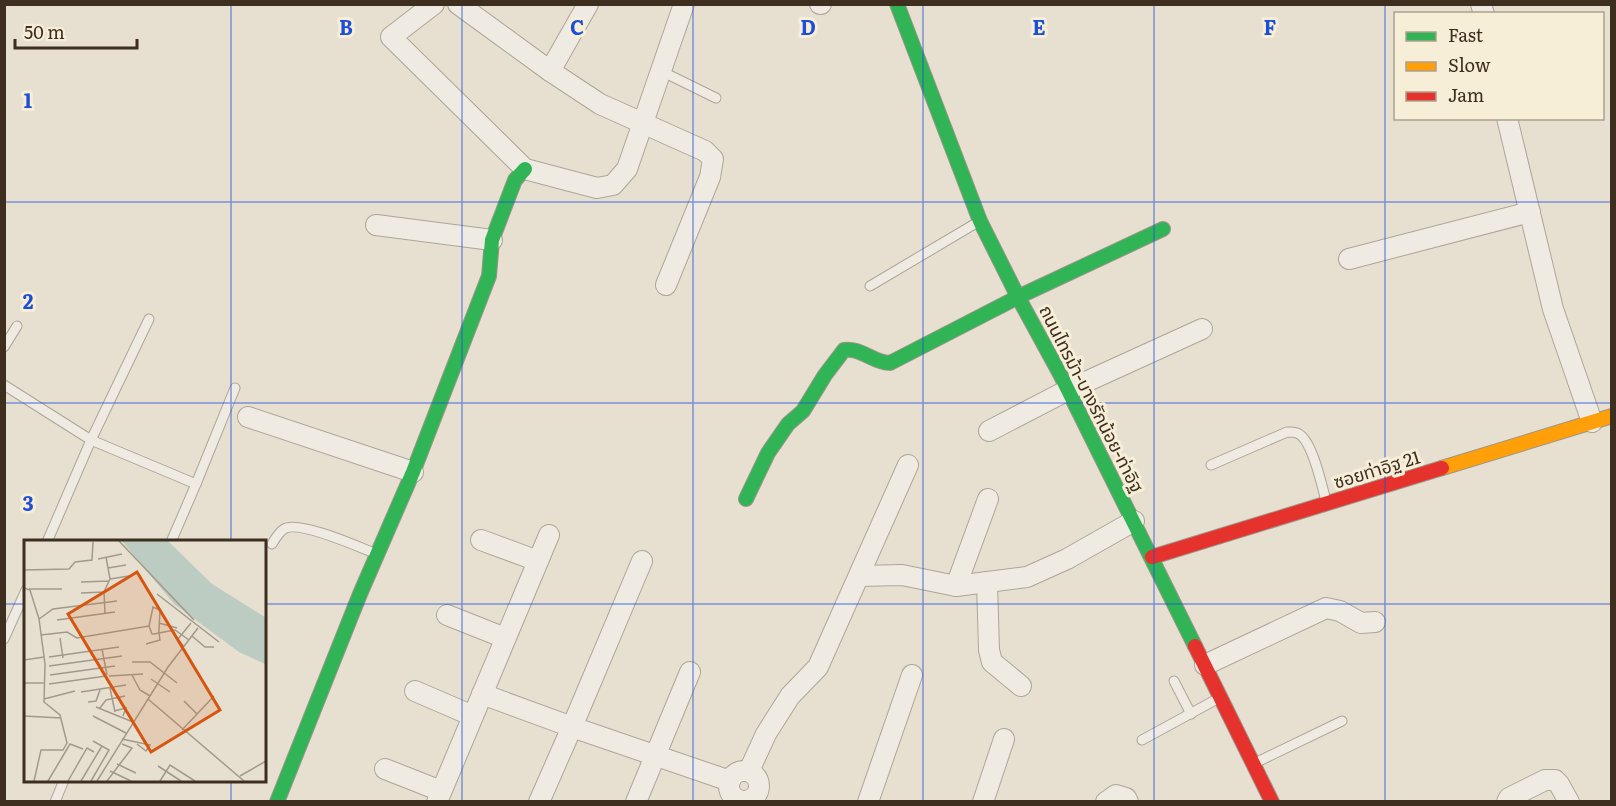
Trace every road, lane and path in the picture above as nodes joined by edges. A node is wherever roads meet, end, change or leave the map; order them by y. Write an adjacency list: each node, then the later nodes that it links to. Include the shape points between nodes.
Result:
1 (434, 4): 11 (street, via 391,37)
2 (458, 4): 6 (street)
3 (588, 4): 6 (street)
4 (684, 4): 7 (street)
5 (897, 4): 13 (street, ถนนไทรม้า-บางรักน้อย-ท่าอิฐ)
6 (550, 71): 10 (street, via 600,104)
7 (661, 71): 8 (lane); 10 (street)
8 (716, 98)
9 (1507, 120): 12 (street)
10 (643, 123): 11 (street, via 627,169 614,185 597,188); 18 (street, via 705,151 713,159 710,177)
11 (525, 169): 16 (street, via 515,180)
12 (1530, 212): 17 (street); 30 (street, via 1554,309)
13 (980, 221): 19 (lane); 20 (street, ถนนไทรม้า-บางรักน้อย-ท่าอิฐ)
14 (376, 225): 16 (street)
15 (1163, 229): 20 (street)
16 (492, 240): 35 (street, via 489,276)
17 (1349, 259)
18 (666, 285)
19 (870, 286)
20 (1018, 297): 27 (street, ถนนไทรม้า-บางรักน้อย-ท่าอิฐ); 37 (street, via 890,363 879,363 853,348 844,350 803,411 788,424 768,453)
21 (149, 319): 32 (lane)
22 (17, 326): 24 (lane)
23 (1202, 329): 27 (street)
24 (4, 347)
25 (5, 386): 32 (lane)
26 (235, 388): 36 (lane)
27 (1068, 390): 31 (street); 40 (street, ถนนไทรม้า-บางรักน้อย-ท่าอิฐ)
28 (1611, 416): 30 (street, ซอยท่าอิฐ 21)
29 (248, 417): 35 (street)
30 (1592, 422): 39 (street, ซอยท่าอิฐ 21)
31 (989, 431)
32 (91, 440): 36 (lane); 42 (lane)
33 (908, 465): 50 (street)
34 (1211, 465): 39 (lane, via 1287,432 1298,433 1315,462)
35 (413, 472): 46 (street)
36 (196, 484): 43 (lane)
37 (746, 499)
38 (988, 499): 52 (street)
39 (1327, 504): 47 (street, ซอยท่าอิฐ 21)
40 (1134, 521): 47 (street, ถนนไทรม้า-บางรักน้อย-ท่าอิฐ); 51 (street, via 1028,578)
41 (549, 535): 48 (street)
42 (47, 540)
43 (172, 540)
44 (481, 540): 48 (street)
45 (272, 544): 46 (lane, via 283,529 294,526)
46 (378, 554): 80 (street)
47 (1152, 557): 58 (street, ถนนไทรม้า-บางรักน้อย-ท่าอิฐ)
48 (538, 561): 56 (street)
49 (642, 561): 69 (street)
50 (860, 576): 52 (street, via 902,575); 75 (street, via 818,668 790,696)
51 (987, 582): 52 (street); 62 (street, via 992,662)
52 (956, 586)
53 (24, 594): 57 (lane)
54 (447, 615): 56 (street)
55 (1375, 622): 58 (street, via 1361,623 1326,608)
56 (505, 638): 64 (street)
57 (4, 639)
58 (1205, 664): 65 (street, ถนนไทรม้า-บางรักน้อย-ท่าอิฐ)
59 (690, 672): 72 (street)
60 (912, 675): 84 (street)
61 (1174, 681): 66 (lane)
62 (1021, 686)
63 (415, 691): 67 (street)
64 (482, 694): 67 (street); 69 (street)
65 (1221, 697): 66 (lane); 73 (street, ถนนไทรม้า-บางรักน้อย-ท่าอิฐ)
66 (1191, 714): 71 (lane)
67 (473, 716): 78 (street)
68 (1342, 721): 73 (lane)
69 (572, 727): 72 (street); 81 (street)
70 (1004, 739): 85 (street)
71 (1142, 741)
72 (655, 756): 76 (street); 82 (street)
73 (1254, 764): 88 (street, ถนนไทรม้า-บางรักน้อย-ท่าอิฐ)
74 (385, 769): 78 (street)
75 (749, 771): 76 (street, via 735,773); 83 (street, via 758,780 759,789 751,800)
76 (730, 781): 83 (street, via 731,792)
77 (63, 782): 79 (lane)
78 (439, 796)
79 (55, 801)
80 (277, 801)
81 (539, 801)
82 (636, 801)
83 (739, 801)
84 (868, 801)
85 (982, 801)
86 (1106, 801): 87 (street, via 1116,795)
87 (1128, 801)
88 (1271, 801)
89 (1507, 801): 90 (street, via 1545,780 1560,784)
90 (1569, 801)

